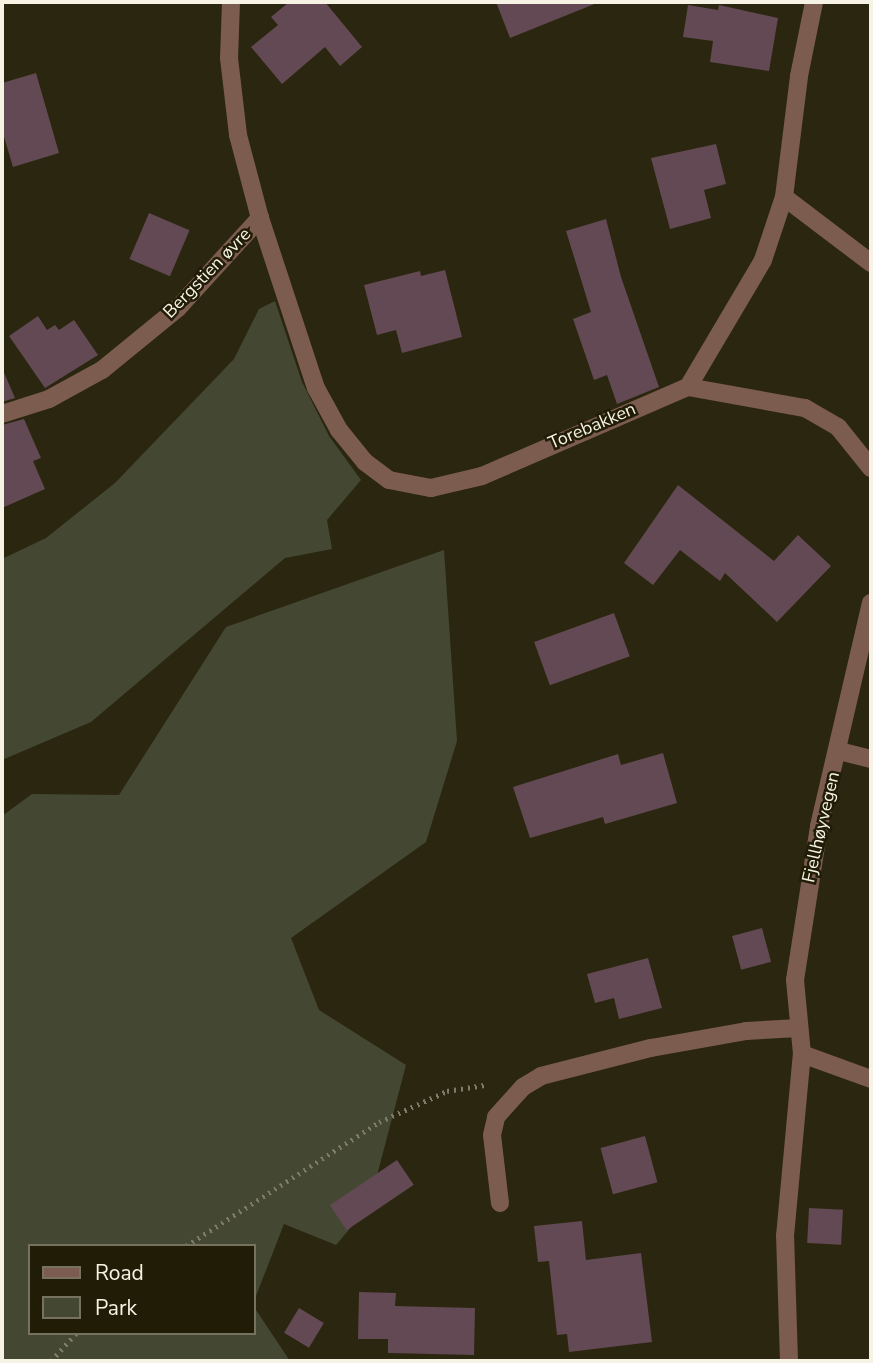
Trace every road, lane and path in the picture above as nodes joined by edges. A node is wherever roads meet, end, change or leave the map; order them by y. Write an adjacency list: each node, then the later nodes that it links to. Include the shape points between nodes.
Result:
1 (231, 2): 4 (street, Bergstien øvre, via 229,58 238,135)
2 (814, 2): 3 (street, via 799,76)
3 (784, 197): 5 (street); 6 (street, via 763,260)
4 (260, 218): 6 (street, Torebakken, via 316,388 339,430 365,461 389,480 431,488 482,476); 7 (street, Bergstien øvre, via 178,307 102,370 48,399)
5 (871, 263)
6 (688, 387): 8 (street, via 805,408 838,426)
7 (2, 414)
8 (871, 468)
9 (871, 603): 10 (street, Fjellhøyvegen)
10 (839, 751): 11 (street); 12 (street, Fjellhøyvegen, via 803,908 795,980)
11 (871, 759)
12 (799, 1028): 13 (street, Fjellhøyvegen); 16 (street, via 746,1031 651,1048 541,1076 523,1087 496,1116 492,1135)
13 (802, 1054): 14 (street); 20 (street, Fjellhøyvegen, via 785,1236)
14 (871, 1079)
15 (487, 1085): 17 (path, via 447,1091 379,1122)
16 (500, 1203)
17 (189, 1244)
18 (74, 1335): 19 (path)
19 (51, 1361)
20 (789, 1361)

